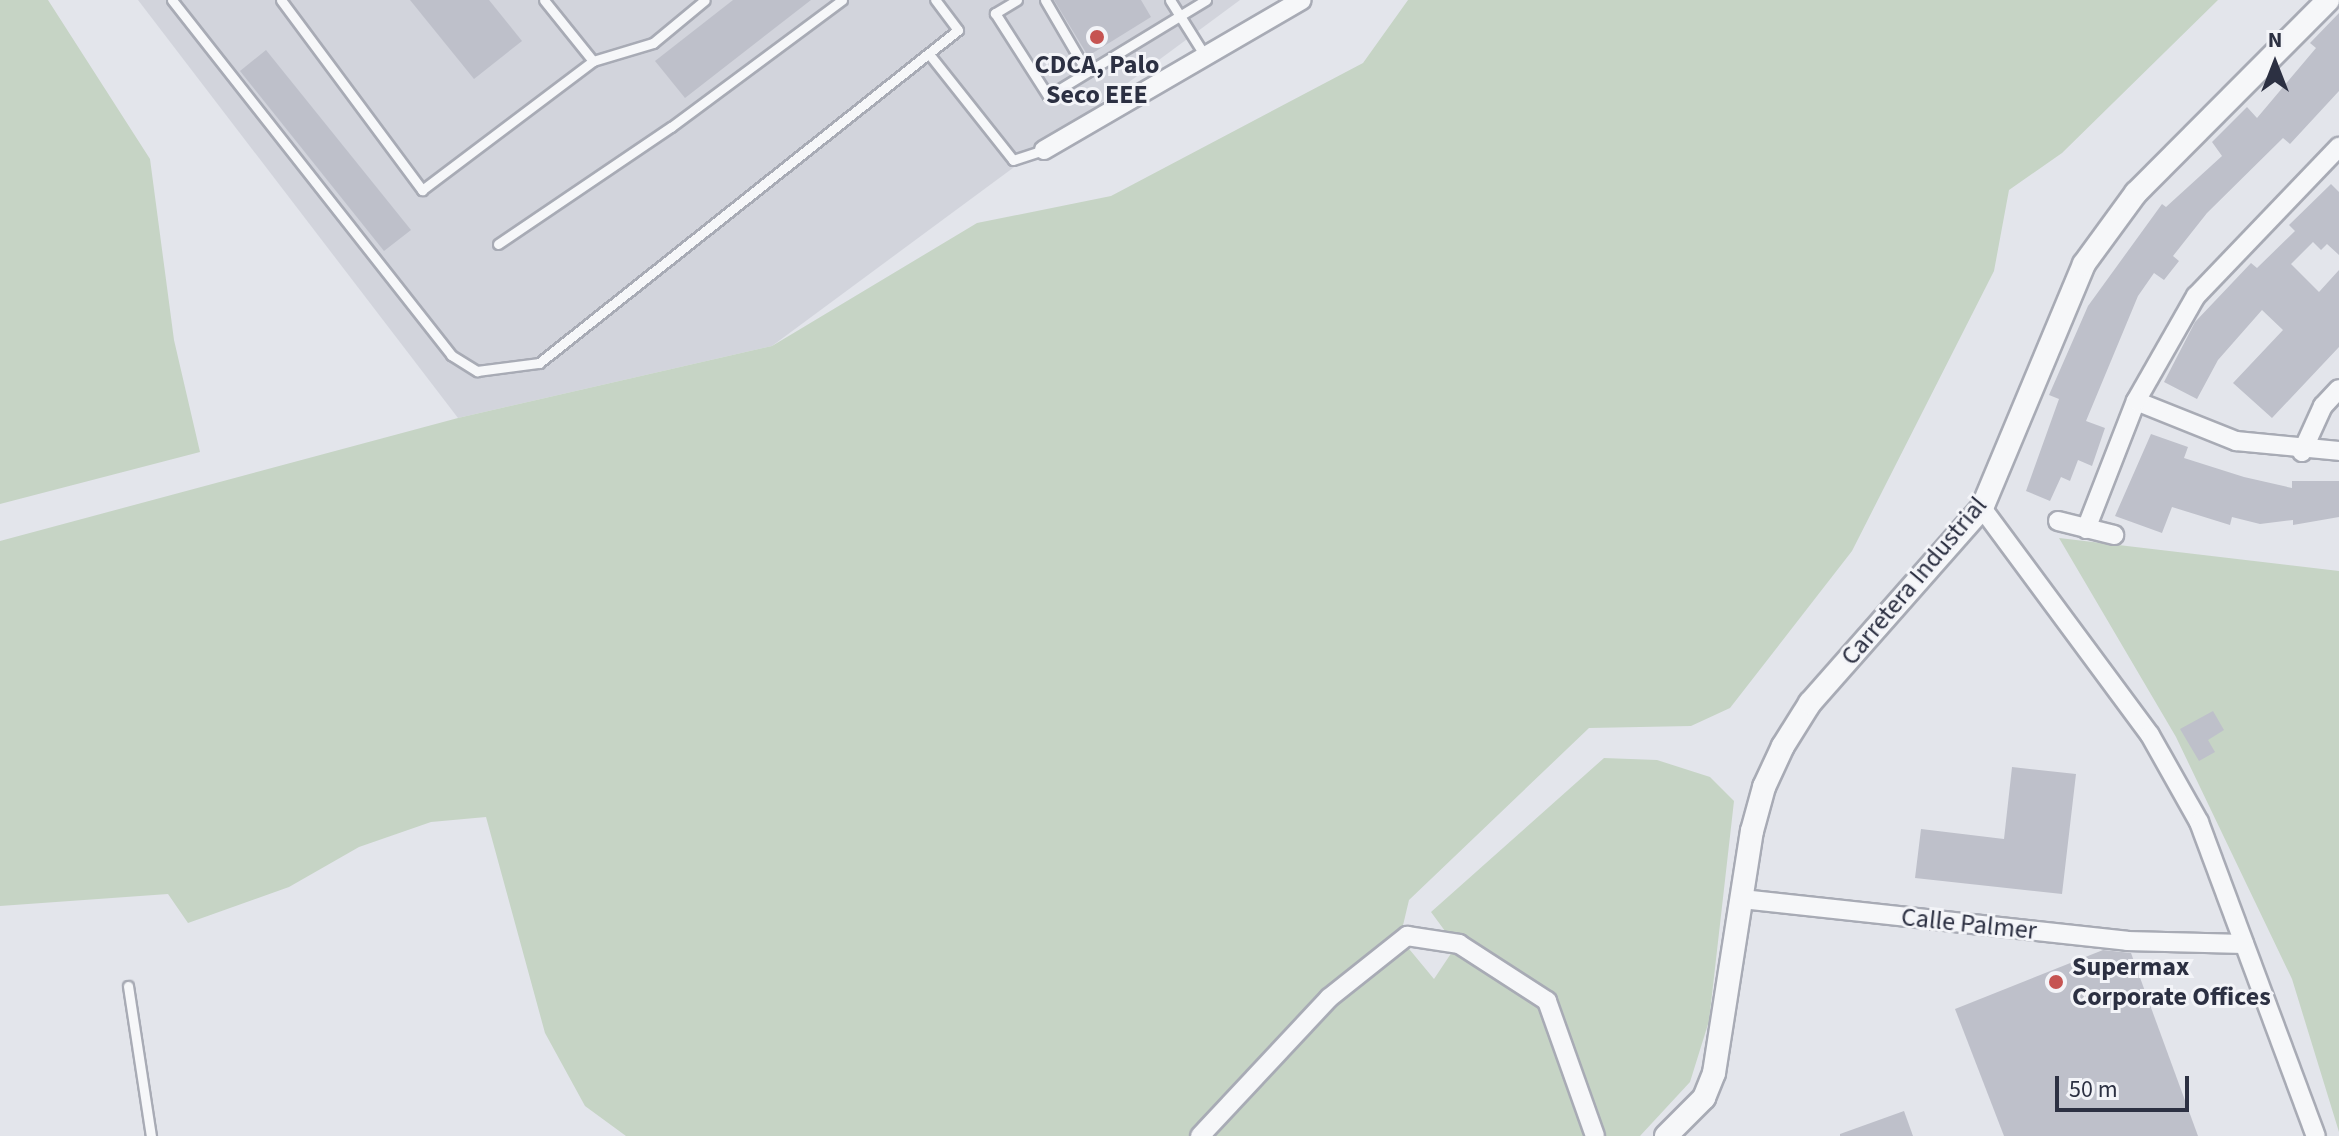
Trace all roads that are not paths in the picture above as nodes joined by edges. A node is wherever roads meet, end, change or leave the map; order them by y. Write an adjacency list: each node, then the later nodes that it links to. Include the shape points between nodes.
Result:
1 (172, 0): 14 (lane, via 451,355 477,371 539,363)
2 (281, 0): 16 (lane, via 422,190)
3 (544, 0): 16 (lane)
4 (705, 0): 16 (lane, via 653,43)
5 (842, 0): 20 (lane, via 671,127)
6 (935, 0): 14 (lane, via 958,30)
7 (1017, 0): 17 (lane, via 995,13 1048,96)
8 (1045, 0): 17 (lane)
9 (1170, 0): 13 (lane)
10 (1206, 0): 13 (lane)
11 (1302, 0): 15 (street)
12 (2328, 0): 25 (street, Carretera Industrial, via 2136,193 2084,264)
13 (1179, 16): 15 (lane); 17 (lane)
14 (929, 54): 19 (lane, via 1013,160)
15 (1205, 56): 19 (street)
16 (593, 61)
17 (1087, 72)
18 (2339, 147): 22 (street, via 2196,296)
19 (1044, 150)
20 (498, 244)
21 (2339, 389): 24 (street, via 2323,406)
22 (2136, 401): 24 (street, via 2236,441); 27 (street)
23 (2339, 451): 24 (street)
24 (2302, 452)
25 (1982, 508): 29 (street, Carretera Industrial, via 1810,703 1764,787); 30 (street, via 2150,735 2199,822)
26 (2058, 521): 27 (street)
27 (2086, 529): 28 (street)
28 (2114, 535)
29 (1742, 899): 30 (street, Calle Palmer, via 2127,941); 35 (street, Carretera Industrial, via 1714,1073 1704,1098)
30 (2244, 944): 36 (street)
31 (128, 986): 32 (lane)
32 (151, 1136)
33 (1200, 1136): 34 (street, via 1329,998 1407,936 1459,944 1547,1001)
34 (1595, 1136)
35 (1666, 1136)
36 (2316, 1136)

